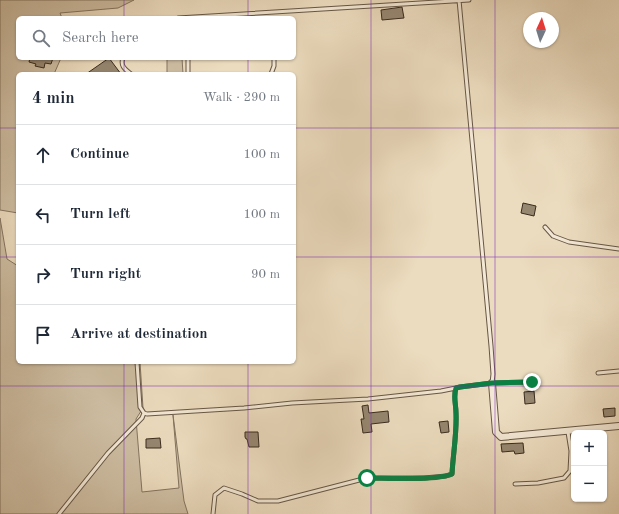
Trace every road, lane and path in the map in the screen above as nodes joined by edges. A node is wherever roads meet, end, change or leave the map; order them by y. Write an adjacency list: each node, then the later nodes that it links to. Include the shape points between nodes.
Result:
1 (459, 0): 2 (lane); 3 (lane); 18 (lane, via 491,346)
2 (469, 0)
3 (270, 12): 4 (lane); 5 (lane)
4 (214, 16)
5 (271, 16)
6 (122, 60): 9 (lane, via 122,66)
7 (188, 60): 10 (lane)
8 (274, 60): 11 (lane)
9 (129, 72)
10 (188, 72)
11 (271, 72)
12 (545, 227): 13 (lane, via 553,236 569,242)
13 (619, 249)
14 (137, 364): 20 (lane, via 140,407)
15 (619, 371): 16 (lane)
16 (598, 373)
17 (532, 382): 18 (lane)
18 (492, 383): 19 (lane); 22 (street, via 496,432 502,437)
19 (456, 388): 20 (lane, via 368,399); 25 (lane, via 452,474 424,478 367,478 278,501 258,501 224,488 215,495)
20 (144, 413): 24 (lane)
21 (619, 426): 22 (street)
22 (568, 430): 23 (lane, via 570,471 564,478)
23 (515, 484)
24 (59, 514)
25 (213, 514)

